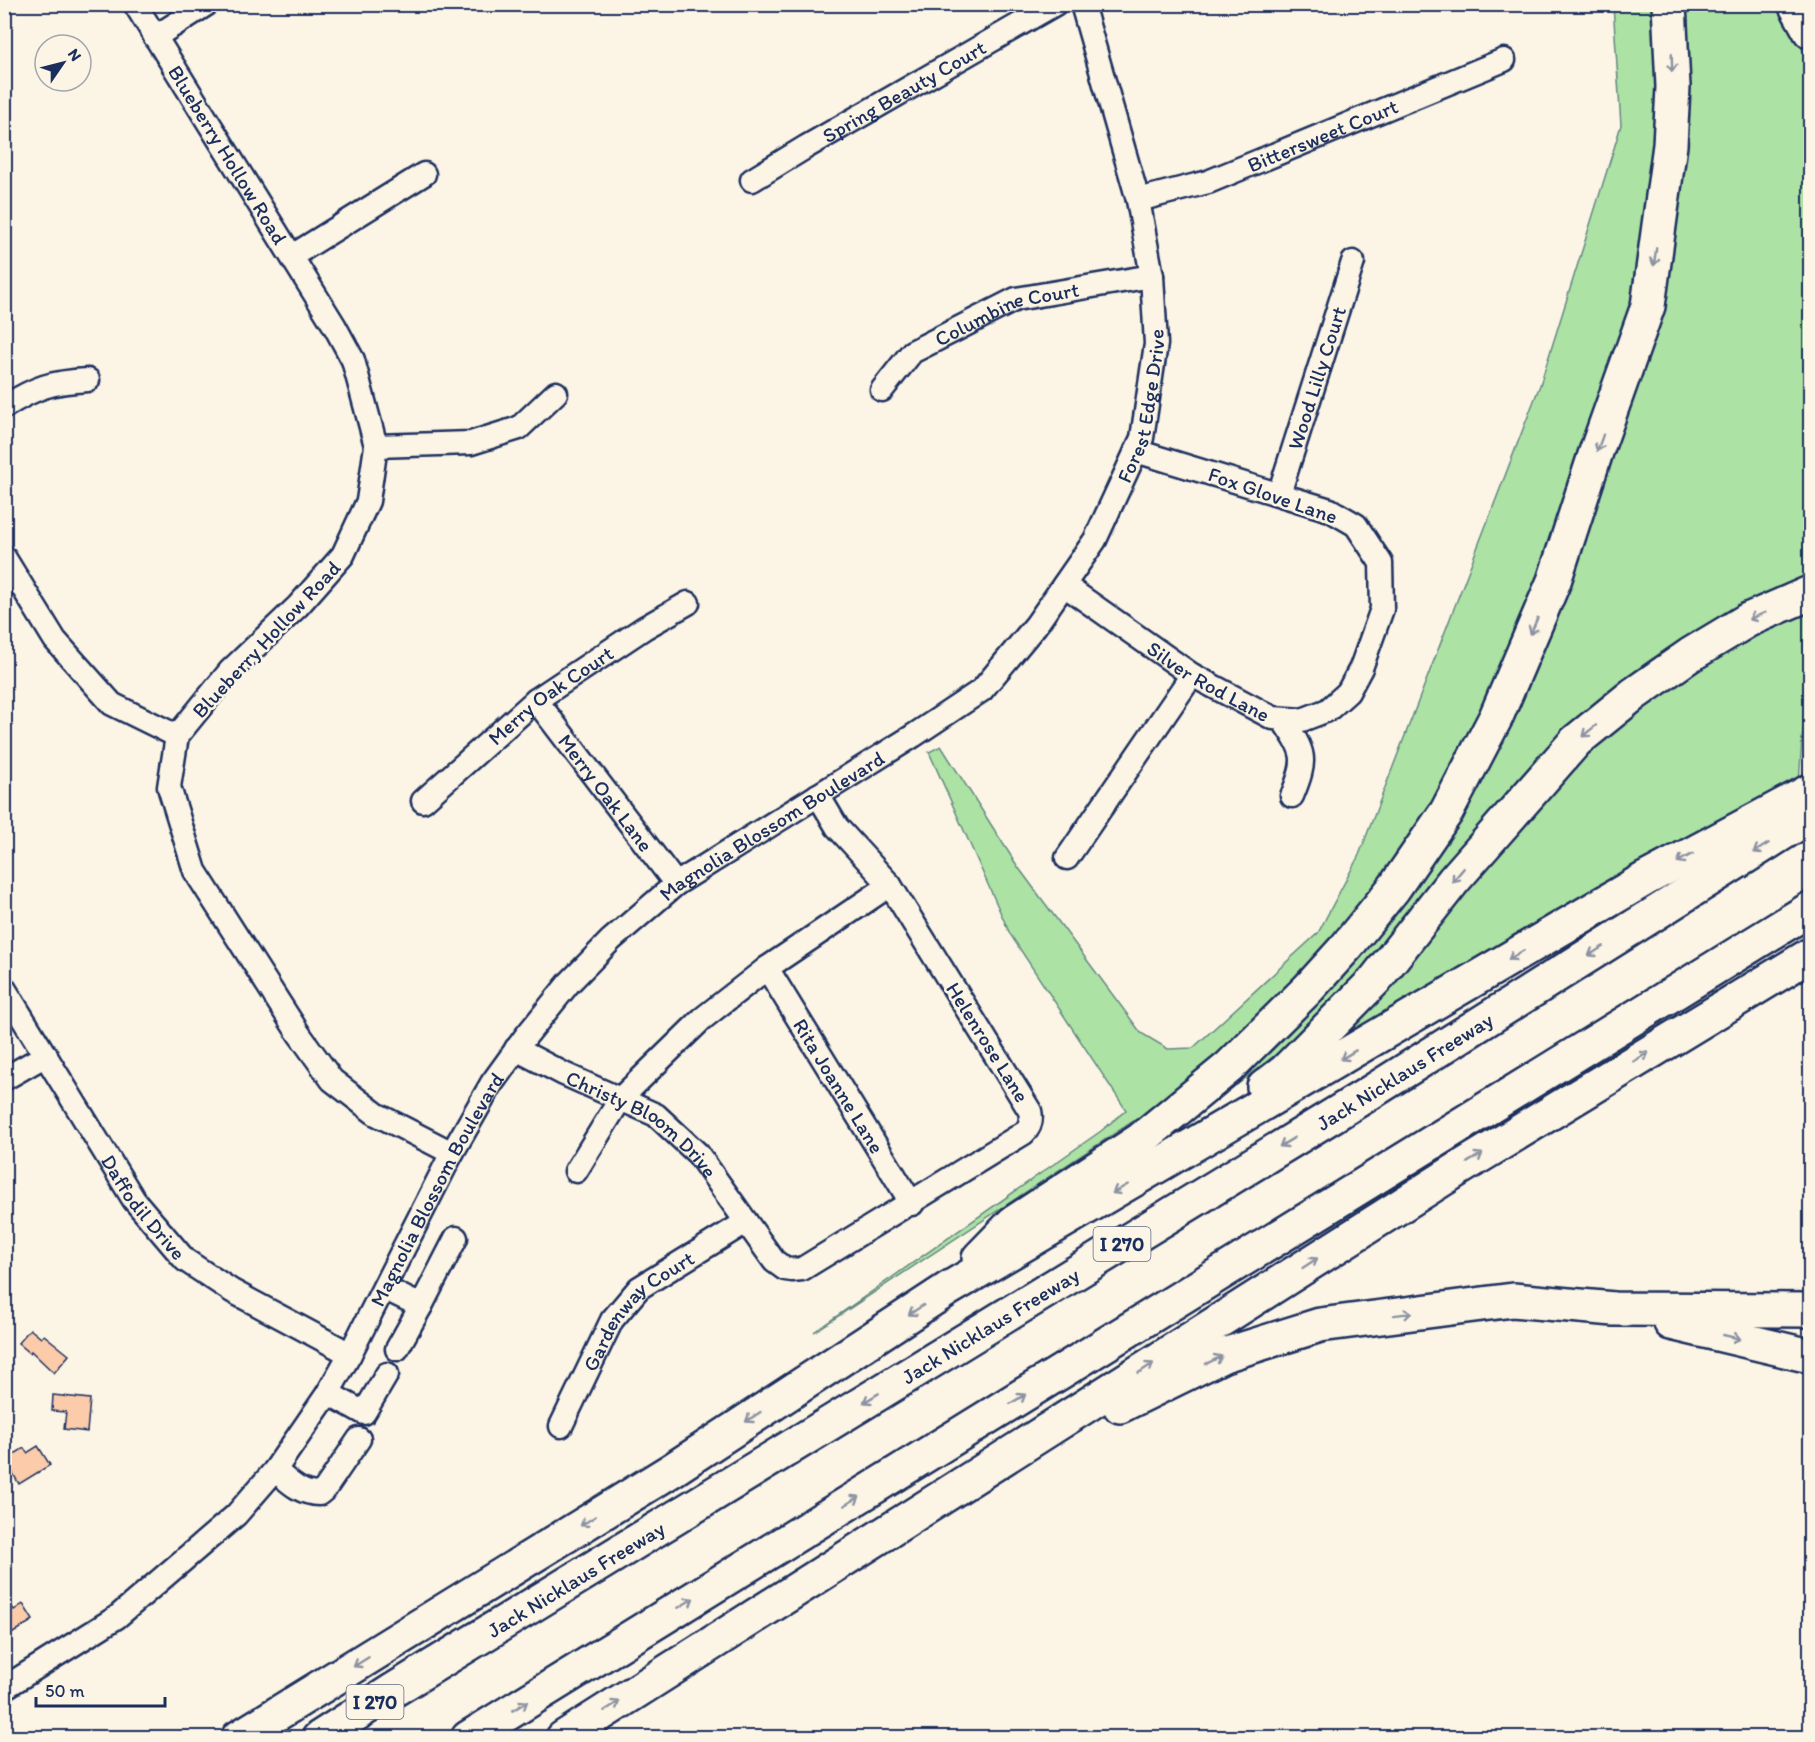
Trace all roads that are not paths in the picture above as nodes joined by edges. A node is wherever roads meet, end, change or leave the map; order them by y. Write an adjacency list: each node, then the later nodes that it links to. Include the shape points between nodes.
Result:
1 (135, 4): 8 (street, Blueberry Hollow Road)
2 (207, 4): 8 (street)
3 (1055, 4): 11 (street, Spring Beauty Court)
4 (1082, 4): 12 (street, Forest Edge Drive)
5 (1669, 4): 56 (highway, one-way to 56, via 1673,87 1670,145 1648,306 1554,581 1496,717 1447,811 1394,888 1347,946 1230,1067 1140,1140 1013,1223)
6 (1795, 4): 7 (highway)
7 (1810, 31)
8 (155, 37): 13 (street, Blueberry Hollow Road)
9 (1504, 60): 12 (street, Bittersweet Court, via 1208,182)
10 (424, 174): 13 (street)
11 (752, 180)
12 (1138, 200): 15 (street, Forest Edge Drive)
13 (292, 256): 20 (street, Blueberry Hollow Road, via 353,360)
14 (1353, 262): 22 (street, Wood Lilly Court)
15 (1152, 276): 17 (street, Columbine Court, via 1016,299 912,352); 21 (street, Forest Edge Drive, via 1156,344 1142,438)
16 (88, 380): 19 (street, via 55,382)
17 (882, 390)
18 (556, 393): 20 (street, via 519,428 471,443)
19 (4, 407)
20 (376, 446): 31 (street, Blueberry Hollow Road, via 368,501 343,555 298,606 230,671)
21 (1136, 451): 22 (street, Fox Glove Lane); 24 (street, Forest Edge Drive, via 1095,540)
22 (1279, 494): 27 (street, Fox Glove Lane, via 1330,510 1356,525 1381,563)
23 (4, 557): 31 (street, via 55,640 112,704)
24 (1064, 585): 28 (street, Silver Rod Lane); 32 (street, Forest Edge Drive, via 982,690)
25 (1810, 593): 50 (highway, one-way to 50, via 1748,620 1690,655 1576,741 1454,880 1375,980 1285,1071)
26 (688, 603): 29 (street, Merry Oak Court)
27 (1382, 609): 30 (street, Silver Rod Lane, via 1348,692 1328,710 1302,720)
28 (1192, 675): 30 (street, Silver Rod Lane); 38 (street)
29 (536, 700): 36 (street, Merry Oak Court); 39 (street, Merry Oak Lane)
30 (1282, 719): 35 (street, via 1300,746 1302,757)
31 (177, 736): 49 (street, Blueberry Hollow Road, via 169,788 195,871 299,1034 332,1080 376,1114)
32 (913, 736): 34 (street, Magnolia Blossom Boulevard)
33 (1810, 791): 50 (highway, one-way to 50, via 1645,879)
34 (818, 795): 39 (street, Magnolia Blossom Boulevard); 40 (street, Helenrose Lane, via 837,827)
35 (1292, 796)
36 (423, 801)
37 (1810, 816): 71 (highway, Jack Nicklaus Freeway / I 270, one-way to 71, via 1368,1094)
38 (1067, 858)
39 (676, 884): 45 (street, Magnolia Blossom Boulevard, via 576,976)
40 (890, 885): 43 (street); 52 (street, Helenrose Lane, via 1032,1119 1024,1133)
41 (1810, 909): 72 (highway, one-way to 41)
42 (1810, 955): 68 (highway, one-way to 42, via 1460,1167)
43 (767, 968): 48 (street, via 702,1019); 52 (street, Rita Joanne Lane)
44 (4, 988): 46 (street, Daffodil Drive)
45 (516, 1049): 48 (street, Christy Bloom Drive); 49 (street, Magnolia Blossom Boulevard)
46 (46, 1055): 47 (street); 61 (street, Daffodil Drive, via 134,1200 185,1260 232,1291)
47 (4, 1079)
48 (621, 1098): 51 (street); 53 (street, Christy Bloom Drive, via 656,1115 698,1154)
49 (452, 1153): 55 (street, Magnolia Blossom Boulevard)
50 (1171, 1160): 56 (highway, one-way to 56)
51 (576, 1171)
52 (912, 1204): 53 (street, Helenrose Lane, via 802,1269 792,1270 774,1261)
53 (746, 1222): 65 (street, Gardenway Court, via 639,1288 612,1320)
54 (456, 1238): 57 (street)
55 (384, 1288): 57 (street); 61 (street, Magnolia Blossom Boulevard)
56 (948, 1289): 70 (highway, one-way to 70, via 672,1470)
57 (421, 1306): 60 (street)
58 (1614, 1310): 59 (highway); 62 (highway, one-way to 62); 68 (highway, one-way to 58, via 1127,1402 1224,1354 1320,1325 1513,1300)
59 (1810, 1310)
60 (397, 1349)
61 (350, 1354): 64 (street, Magnolia Blossom Boulevard)
62 (1810, 1356)
63 (387, 1374): 64 (street, via 364,1413)
64 (328, 1393): 67 (street, Magnolia Blossom Boulevard)
65 (561, 1426)
66 (358, 1439): 67 (street, via 319,1494 296,1488)
67 (275, 1470): 69 (street, Magnolia Blossom Boulevard, via 236,1515 117,1617)
68 (760, 1613): 73 (highway, one-way to 68)
69 (4, 1688)
70 (238, 1737)
71 (319, 1737)
72 (468, 1737)
73 (563, 1737)

